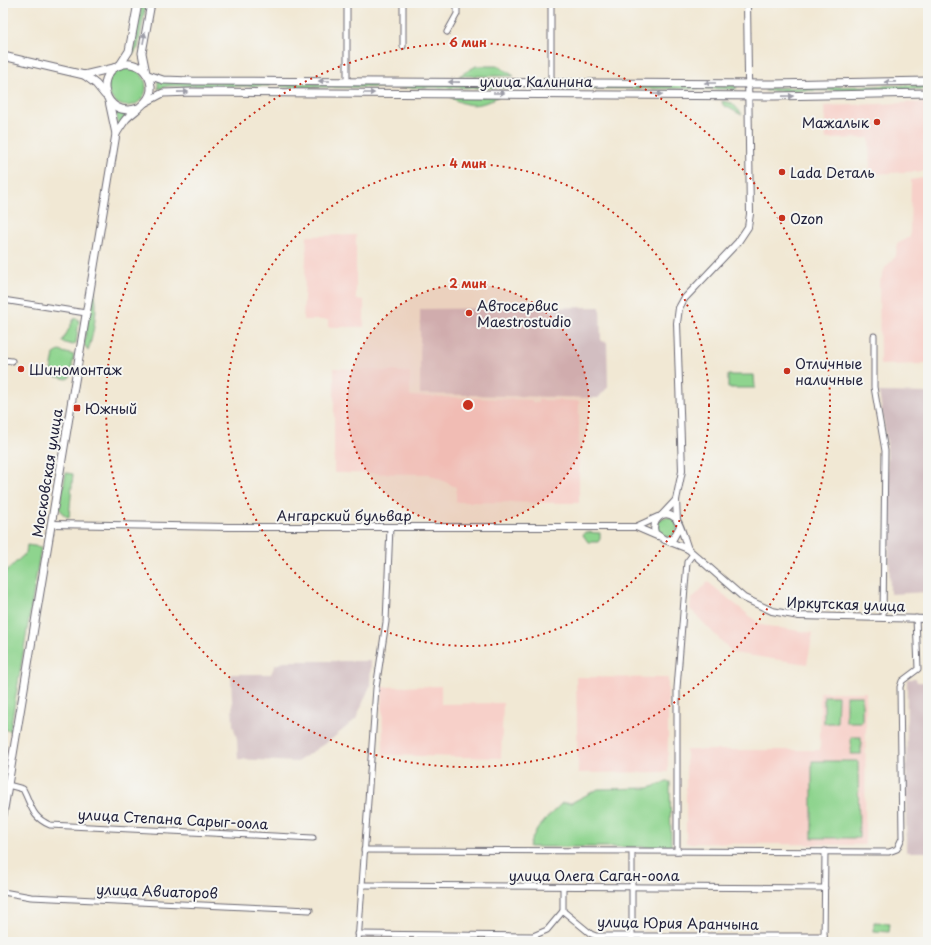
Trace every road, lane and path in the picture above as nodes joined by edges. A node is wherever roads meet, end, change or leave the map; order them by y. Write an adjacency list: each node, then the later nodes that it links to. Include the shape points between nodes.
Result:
1 (138, 3): 11 (main road, via 129,51)
2 (150, 3): 13 (main road, one-way to 2, via 142,53)
3 (347, 3): 16 (street)
4 (403, 3): 9 (street)
5 (457, 3): 8 (street, via 457,14)
6 (551, 3): 18 (street)
7 (747, 3): 19 (street)
8 (447, 32)
9 (403, 46)
10 (3, 56): 12 (main road)
11 (118, 66): 12 (main road); 13 (main road, via 133,64); 24 (main road, via 105,81)
12 (84, 74): 24 (main road, via 96,84)
13 (147, 74): 14 (main road, улица Калинина, via 173,81); 25 (main road, via 151,90)
14 (272, 81): 16 (main road, улица Калинина, one-way to 14); 20 (main road)
15 (928, 81): 19 (main road, улица Калинина, one-way to 19)
16 (347, 82): 17 (main road, улица Калинина, one-way to 16)
17 (529, 83): 18 (main road, улица Калинина); 21 (main road)
18 (551, 83): 19 (main road, улица Калинина, one-way to 18)
19 (749, 84): 23 (street)
20 (272, 92): 21 (main road, улица Калинина, one-way to 21); 25 (main road, улица Калинина, one-way to 20, via 155,96 173,92)
21 (528, 93): 23 (main road, улица Калинина, one-way to 23)
22 (928, 93): 23 (main road, улица Калинина, one-way to 22)
23 (749, 96): 33 (street, via 751,208 748,227 738,242 684,300 678,316 682,471)
24 (108, 100): 26 (main road, via 122,110); 27 (main road, Московская улица)
25 (146, 102): 26 (main road)
26 (138, 108): 27 (main road, Московская улица, via 126,119)
27 (116, 134): 29 (main road, Московская улица)
28 (3, 300): 29 (street)
29 (86, 313): 36 (main road, Московская улица)
30 (874, 336): 43 (street, via 874,387 885,451)
31 (3, 360): 32 (street)
32 (12, 362)
33 (676, 500): 34 (street); 35 (street)
34 (660, 516): 35 (street, via 671,515); 38 (street, Ангарский бульвар); 40 (street, via 654,525)
35 (677, 520): 39 (street)
36 (51, 524): 37 (street, Ангарский бульвар); 46 (main road, Московская улица)
37 (390, 527): 38 (street, Ангарский бульвар); 49 (street, via 386,622 378,672)
38 (636, 527): 40 (street, Ангарский бульвар)
39 (679, 528): 41 (street, via 673,539); 42 (street, Иркутская улица)
40 (657, 537): 41 (street)
41 (665, 540): 42 (street, Иркутская улица)
42 (690, 552): 43 (street, Иркутская улица, via 744,598 772,611 799,616); 50 (street, via 687,562 677,688)
43 (883, 618): 44 (street, Иркутская улица)
44 (916, 618): 45 (street, Иркутская улица); 51 (street, via 918,669 902,681 900,687 900,845 889,852)
45 (928, 618)
46 (8, 785): 47 (main road, Московская улица); 48 (street, улица Степана Сарыг-оола, via 23,789 36,816 40,821 50,825)
47 (3, 815)
48 (313, 838)
49 (364, 850): 52 (street); 53 (street)
50 (678, 851): 51 (street); 52 (street)
51 (826, 851): 56 (street)
52 (632, 852): 55 (street)
53 (362, 885): 54 (street, улица Олега Саган-оола); 60 (street)
54 (563, 887): 55 (street, улица Олега Саган-оола); 59 (street)
55 (632, 888): 56 (street, улица Олега Саган-оола); 61 (street)
56 (825, 888): 62 (street)
57 (3, 892): 58 (street, улица Авиаторов, via 31,897)
58 (310, 910)
59 (563, 911): 60 (street, via 547,930 533,936); 61 (street, улица Юрия Аранчына, via 591,934)
60 (358, 934): 63 (street)
61 (632, 939): 62 (street, улица Юрия Аранчына)
62 (824, 939)
63 (358, 942)

